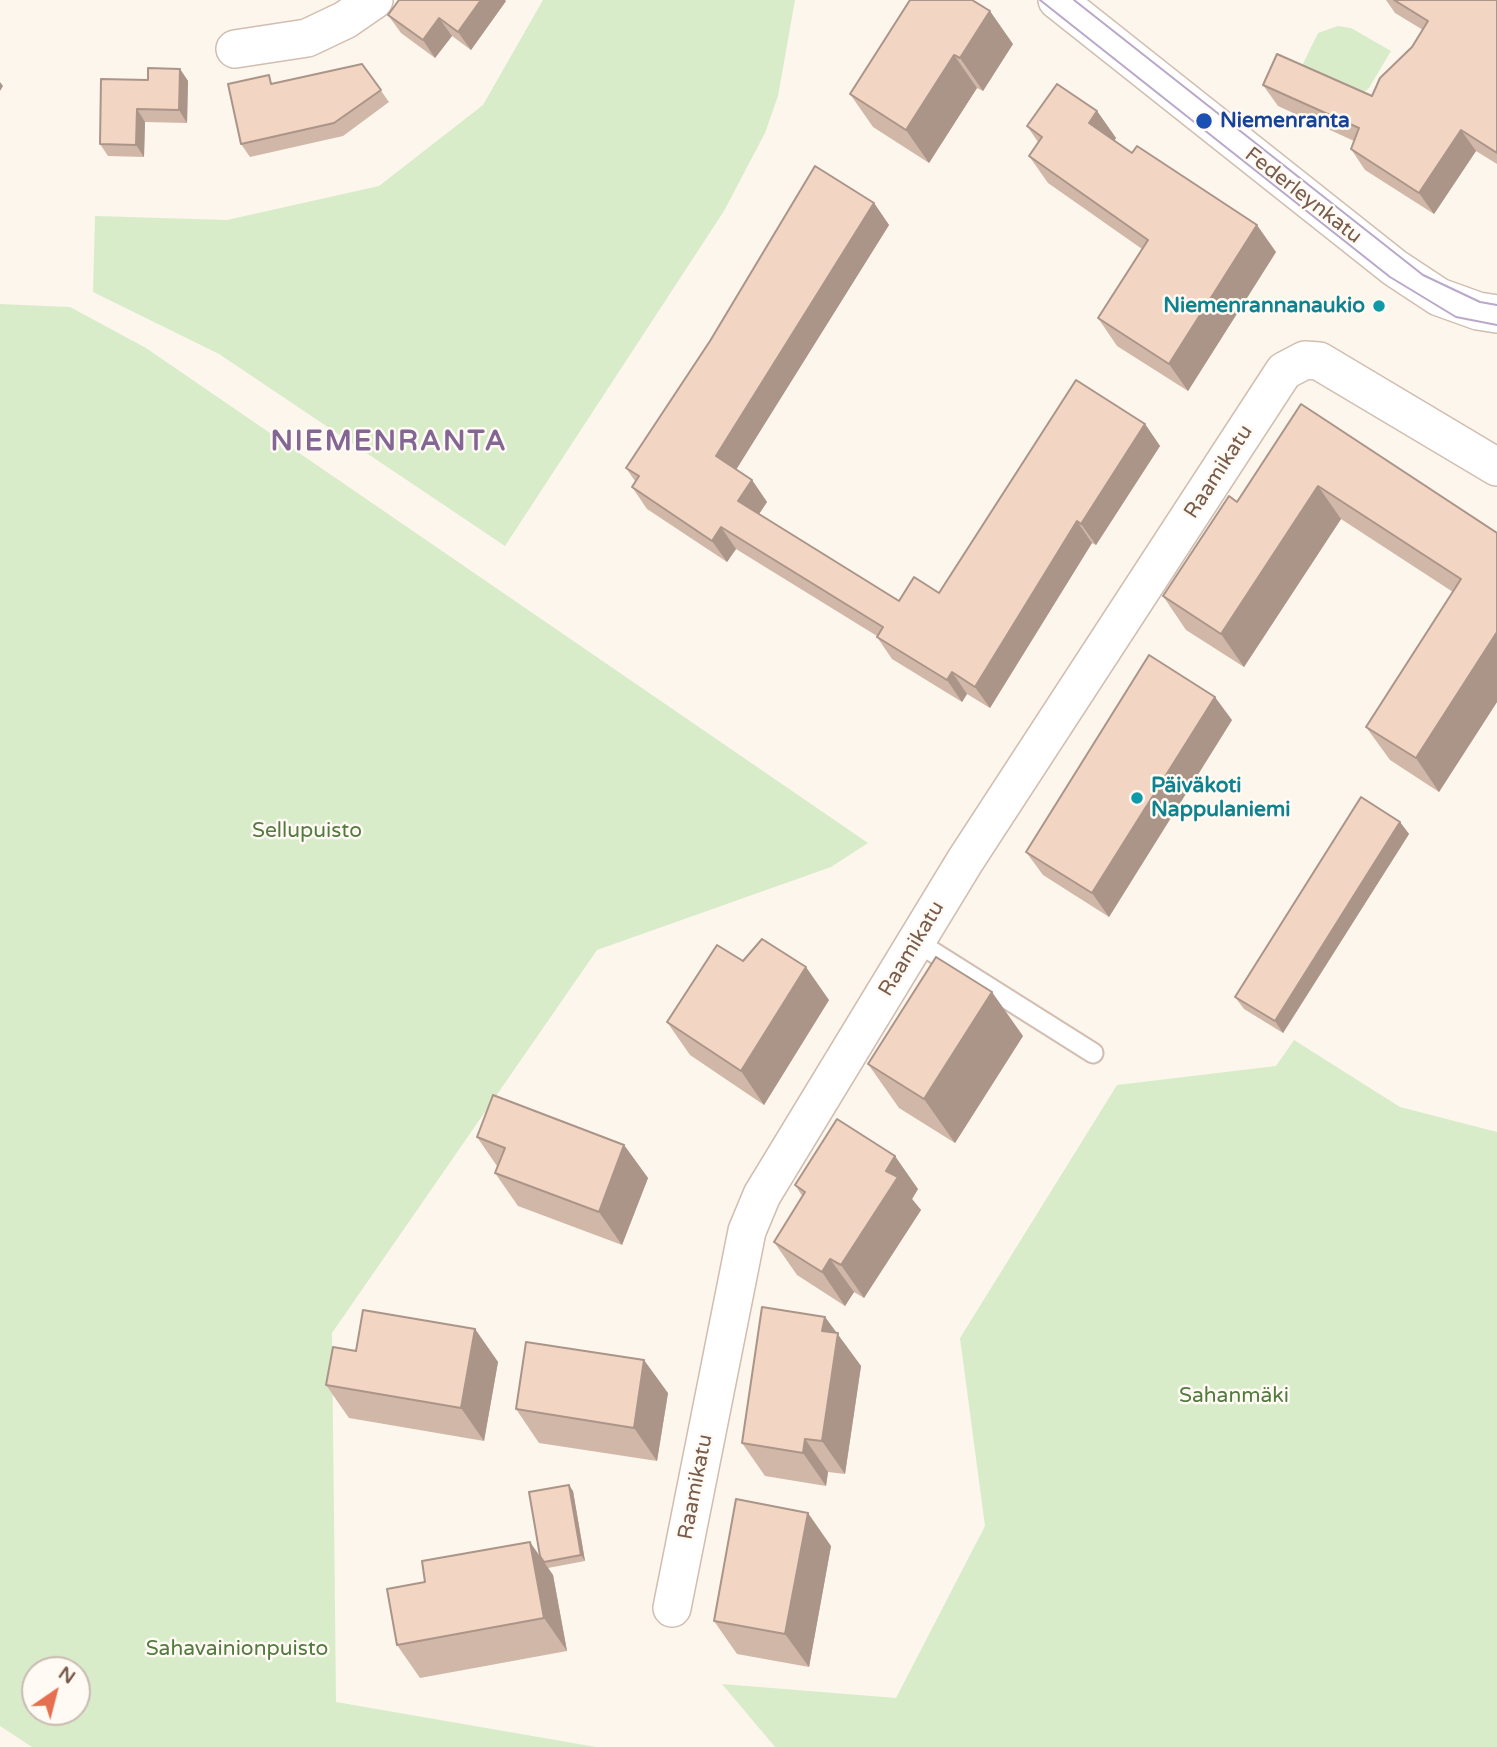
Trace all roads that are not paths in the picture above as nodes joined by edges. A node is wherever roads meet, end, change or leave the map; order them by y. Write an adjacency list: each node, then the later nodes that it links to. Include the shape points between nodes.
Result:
1 (374, 0): 3 (street, via 307,38)
2 (1057, 0): 4 (street, Federleynkatu, via 1395,268 1439,297)
3 (235, 49)
4 (1497, 314)
5 (1497, 467): 6 (street, Raamikatu, via 1319,361 1305,360 1284,371)
6 (917, 942): 7 (lane); 8 (street, Raamikatu, via 762,1195 747,1231)
7 (1093, 1053)
8 (672, 1608)

